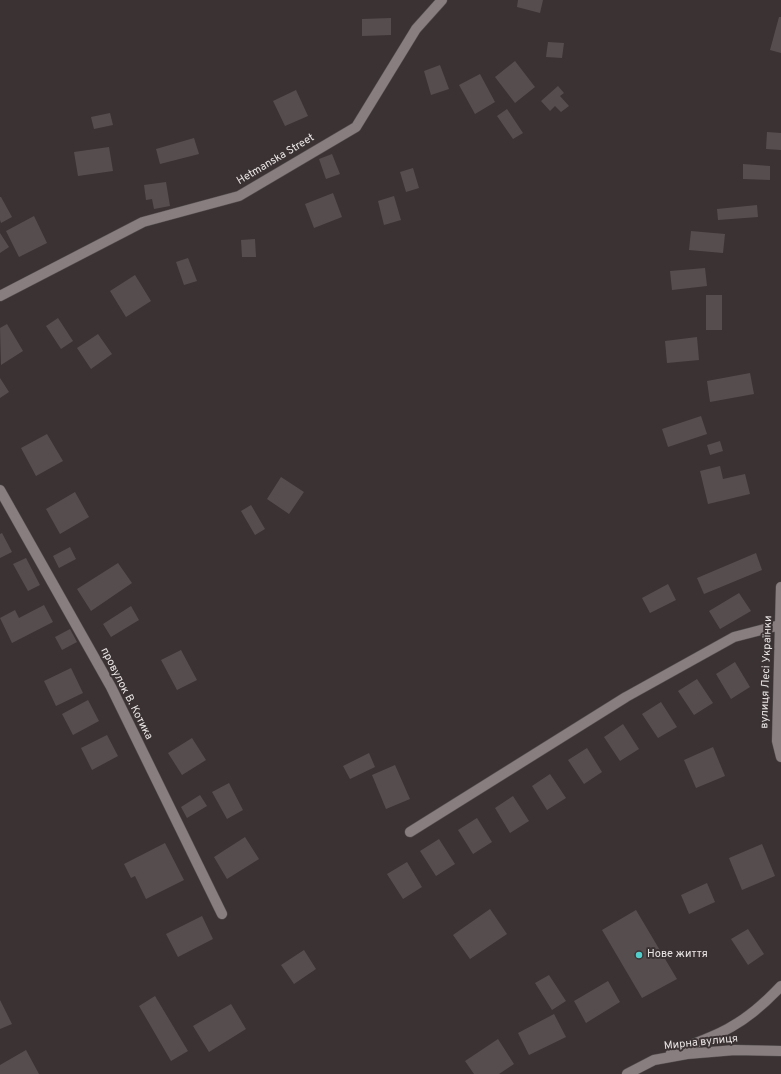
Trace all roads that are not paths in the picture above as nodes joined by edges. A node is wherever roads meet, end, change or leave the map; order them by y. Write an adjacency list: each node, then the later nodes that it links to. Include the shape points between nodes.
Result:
1 (442, 0): 2 (street, Hetmanska Street, via 416,29 356,126 239,196 143,222)
2 (0, 296)
3 (0, 490): 8 (street, провулок В. Котика, via 111,687)
4 (781, 587): 5 (street, вулиця Лесі Українки)
5 (780, 625): 6 (street, вулиця Лесі Українки, via 777,741); 7 (street, via 734,637 633,693)
6 (781, 757)
7 (410, 832)
8 (222, 914)
9 (781, 986): 11 (street, via 760,1008 730,1028)
10 (781, 1052): 11 (street, Мирна вулиця, via 716,1051)
11 (654, 1060): 12 (street, Мирна вулиця)
12 (627, 1074)

